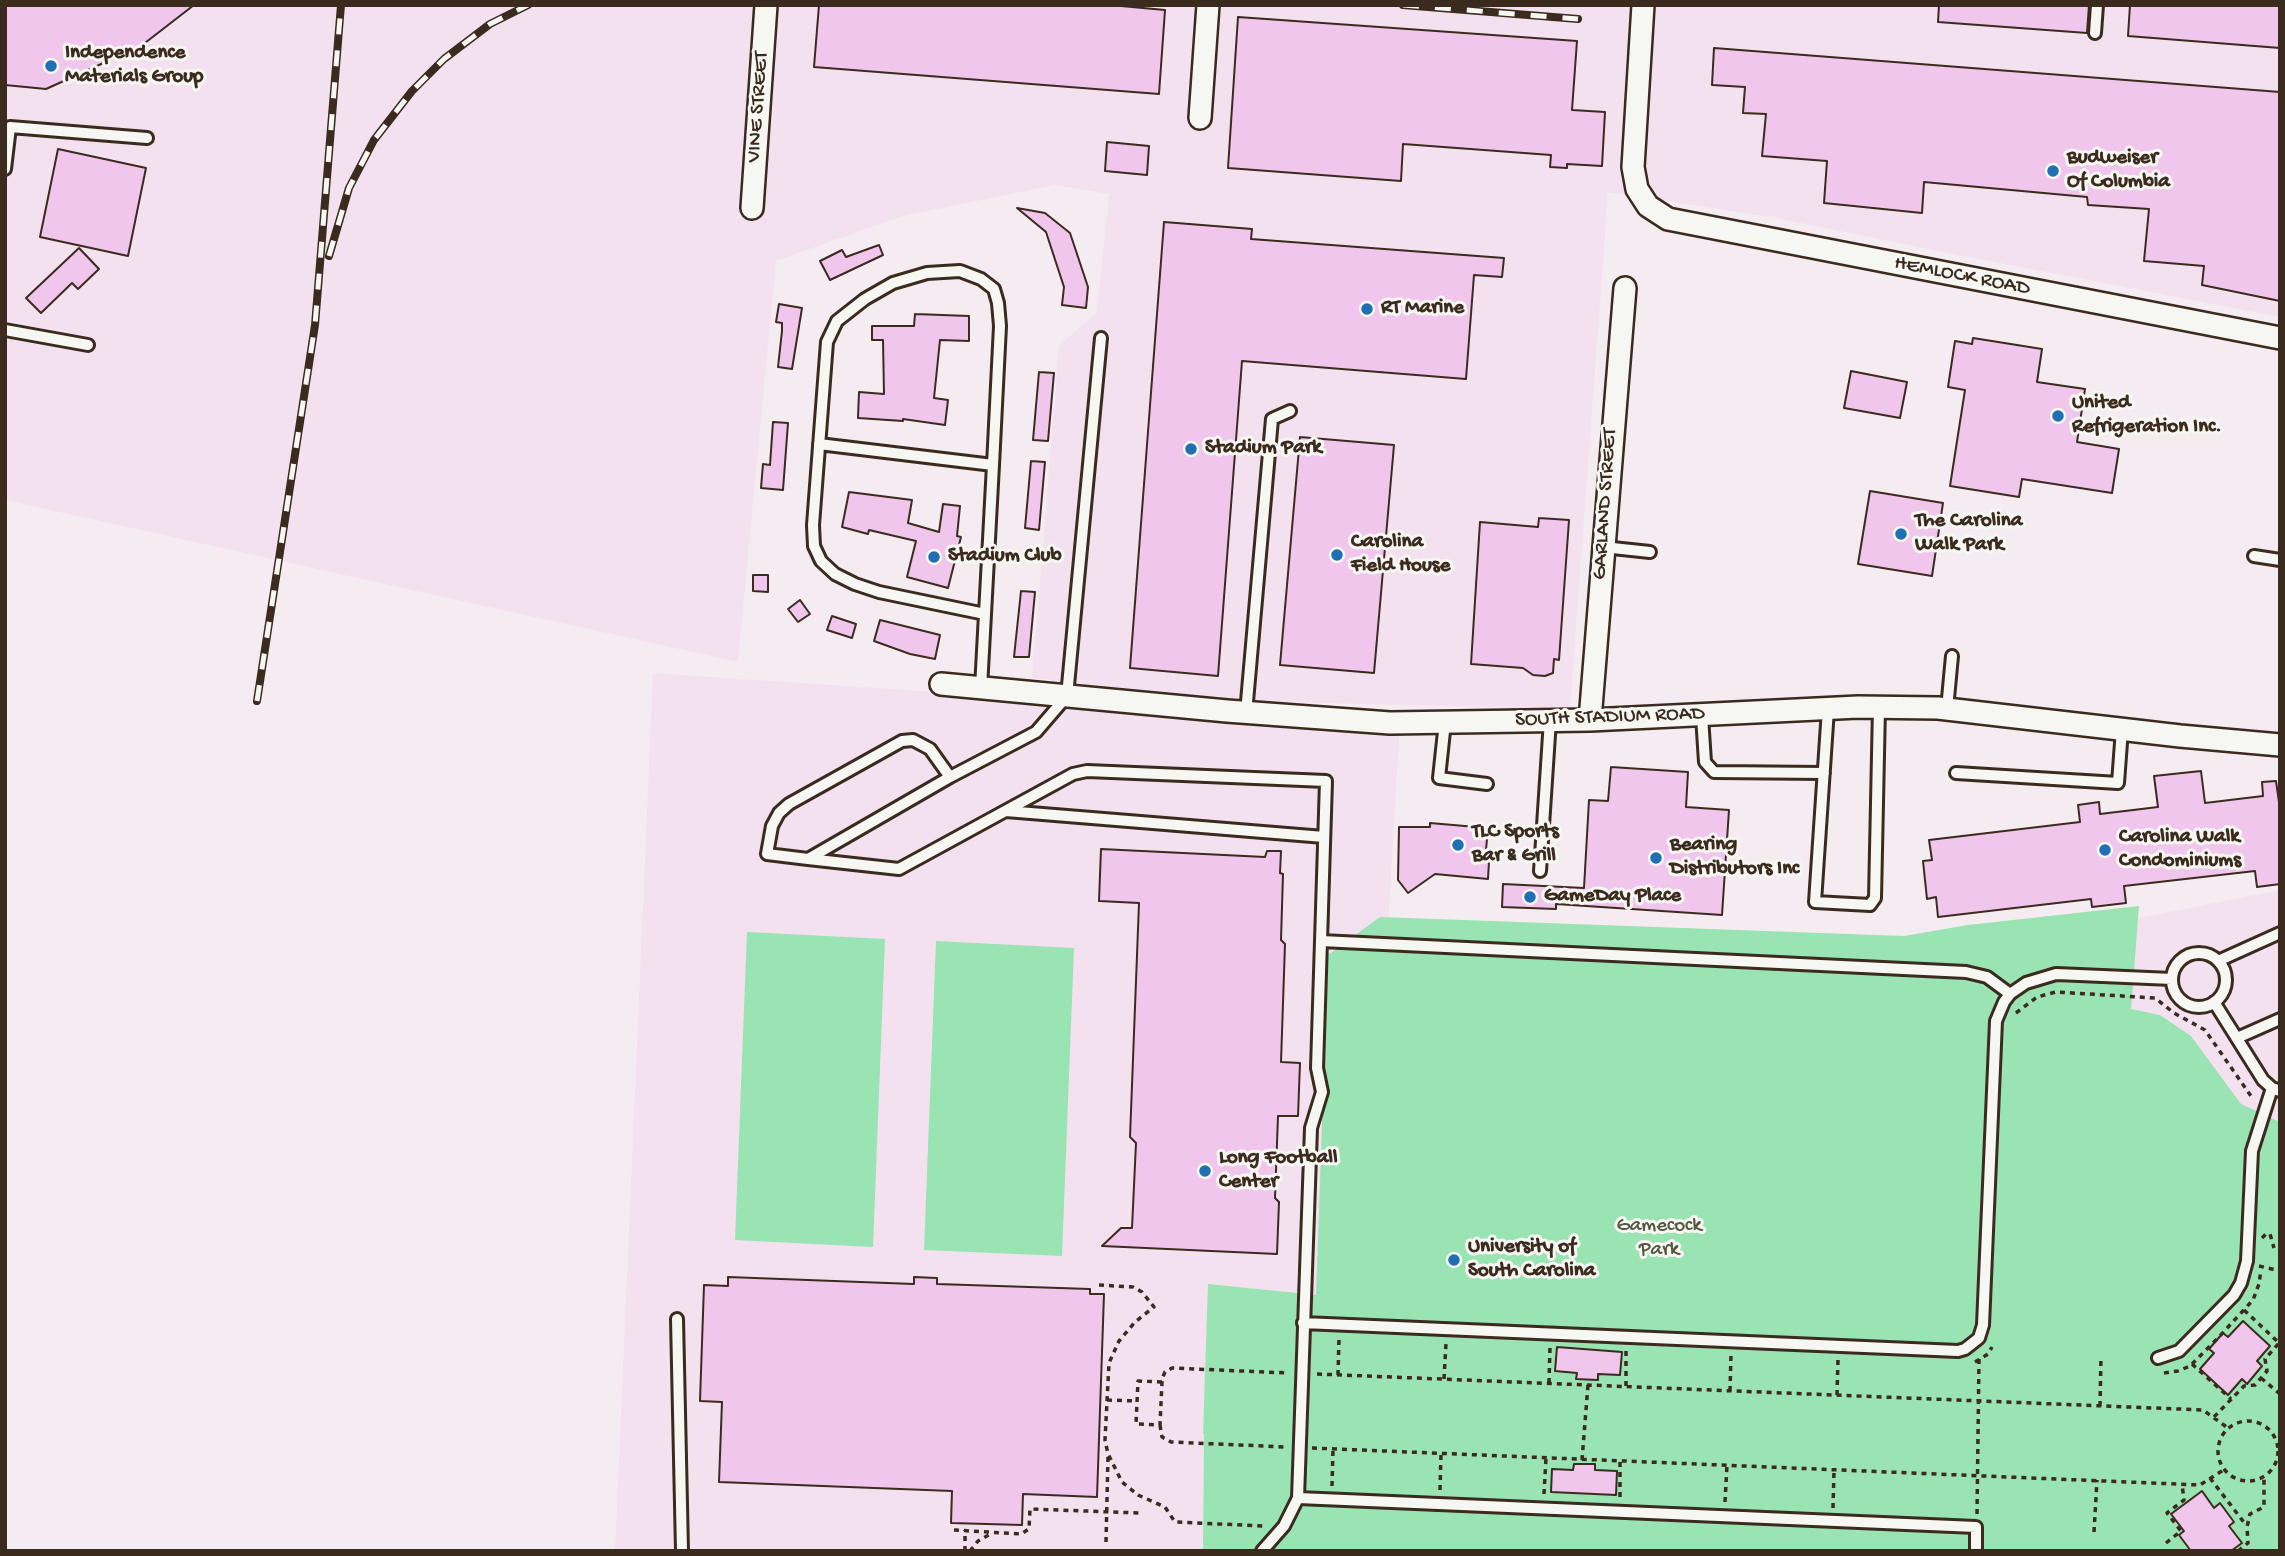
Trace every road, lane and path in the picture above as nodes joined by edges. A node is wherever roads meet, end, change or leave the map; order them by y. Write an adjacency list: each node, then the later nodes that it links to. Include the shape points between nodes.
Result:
1 (766, 5): 9 (street, VINE STREET)
2 (1208, 5): 6 (street)
3 (1643, 5): 13 (street, HEMLOCK ROAD, via 1633,167 1637,189 1648,206 1668,219)
4 (2097, 5): 5 (lane)
5 (2095, 33)
6 (1200, 118)
7 (146, 138): 8 (lane, via 10,127)
8 (5, 169)
9 (752, 208)
10 (1625, 288): 18 (street, GARLAND STREET)
11 (5, 330): 14 (lane)
12 (1101, 338): 26 (lane)
13 (2280, 338)
14 (88, 345)
15 (1290, 411): 30 (lane, via 1272,419)
16 (819, 444): 17 (lane); 17 (lane, via 827,342 837,321 893,283 927,273 960,271 994,289 998,303); 22 (lane, via 813,524 814,547 821,561 835,574 867,588)
17 (993, 465): 22 (lane)
18 (1603, 547): 19 (lane); 33 (street, GARLAND STREET)
19 (1650, 552)
20 (2254, 555): 21 (lane)
21 (2280, 560)
22 (985, 614): 25 (lane)
23 (1952, 656): 29 (lane)
24 (941, 684): 25 (street, SOUTH STADIUM ROAD)
25 (981, 688): 26 (street, SOUTH STADIUM ROAD)
26 (1067, 696): 30 (street, SOUTH STADIUM ROAD); 39 (lane, via 1036,732)
27 (1880, 707): 28 (street, SOUTH STADIUM ROAD); 29 (street, SOUTH STADIUM ROAD); 38 (lane, via 1875,898 1870,905 1815,902)
28 (1828, 709): 31 (street, SOUTH STADIUM ROAD); 38 (lane)
29 (1947, 709): 35 (street, SOUTH STADIUM ROAD)
30 (1246, 713): 34 (street, SOUTH STADIUM ROAD)
31 (1702, 716): 33 (street, SOUTH STADIUM ROAD); 38 (lane, via 1705,762 1714,772)
32 (1550, 720): 33 (street, SOUTH STADIUM ROAD); 34 (street, SOUTH STADIUM ROAD); 44 (lane)
33 (1590, 720)
34 (1445, 722): 40 (lane, via 1439,778)
35 (2122, 729): 36 (street, SOUTH STADIUM ROAD); 37 (lane, via 2118,783)
36 (2280, 744)
37 (1956, 773)
38 (1824, 774)
39 (950, 777): 43 (lane); 43 (lane, via 930,749 913,740 902,741 789,804 772,826 767,853)
40 (1487, 784)
41 (1006, 811): 42 (lane); 42 (lane, via 1073,774 1087,771 1326,781); 43 (lane, via 899,869)
42 (1324, 838): 46 (lane)
43 (808, 859)
44 (1540, 871)
45 (2280, 933): 47 (lane)
46 (1321, 941): 49 (lane, via 1966,972 1987,977); 61 (lane, via 1317,1068 1322,1092 1311,1128)
47 (2218, 961): 48 (lane, via 2208,954 2191,954 2178,963); 50 (lane, via 2226,981)
48 (2172, 979): 49 (lane, via 2056,974 2033,980); 50 (lane, via 2183,1001 2198,1007)
49 (2010, 994): 68 (lane, via 1996,1021 1979,1338 1958,1351)
50 (2214, 1002): 53 (lane)
51 (2012, 1018): 55 (path, via 2030,1001 2050,993 2155,998 2205,1030)
52 (2280, 1019): 53 (lane)
53 (2237, 1038): 54 (lane, via 2263,1080)
54 (2276, 1090): 56 (lane, via 2252,1151)
55 (2256, 1101)
56 (2247, 1264): 57 (path); 70 (lane, via 2234,1295 2179,1351)
57 (2280, 1271)
58 (1099, 1285): 85 (path, via 1133,1287 1154,1307 1114,1349)
59 (2244, 1310): 67 (path)
60 (677, 1319): 129 (lane)
61 (1303, 1323): 62 (lane); 73 (lane)
62 (1339, 1324): 63 (lane); 74 (path)
63 (1446, 1329): 64 (lane); 76 (path)
64 (1550, 1333): 65 (lane); 78 (path)
65 (1626, 1337): 66 (lane); 80 (path)
66 (1732, 1341): 68 (lane); 81 (path)
67 (2279, 1343): 75 (path, via 2265,1359 2267,1371)
68 (1839, 1346): 83 (path)
69 (2101, 1356): 88 (path)
70 (2158, 1358)
71 (1980, 1360): 87 (path)
72 (2192, 1364): 84 (path)
73 (1301, 1373): 74 (path); 77 (path, via 1177,1368 1165,1372); 94 (lane)
74 (1338, 1375): 76 (path)
75 (2261, 1378): 82 (path); 84 (path)
76 (1444, 1379): 78 (path)
77 (1162, 1382): 86 (path, via 1138,1381); 90 (path)
78 (1549, 1383): 79 (path)
79 (1588, 1385): 80 (path); 99 (path)
80 (1626, 1387): 81 (path)
81 (1730, 1391): 83 (path)
82 (2280, 1394)
83 (1837, 1395): 87 (path)
84 (2231, 1399): 89 (path)
85 (1107, 1400): 86 (path); 96 (path)
86 (1137, 1401): 90 (path, via 1136,1424)
87 (1979, 1401): 88 (path); 106 (path)
88 (2100, 1406): 89 (path, via 2203,1410)
89 (2214, 1417): 91 (path)
90 (1160, 1425): 94 (path, via 1162,1437 1171,1442)
91 (2228, 1428): 93 (path, via 2252,1420); 102 (path, via 2218,1448)
92 (2280, 1429): 93 (path)
93 (2273, 1433): 104 (path, via 2278,1456)
94 (1298, 1448): 95 (path); 111 (lane)
95 (1333, 1449): 97 (path); 112 (path)
96 (1108, 1454): 115 (path); 120 (path, via 1127,1487 1165,1507 1175,1522)
97 (1441, 1454): 98 (path); 113 (path)
98 (1546, 1458): 99 (path); 114 (path)
99 (1582, 1460): 100 (path)
100 (1620, 1461): 101 (path); 116 (path)
101 (1727, 1465): 103 (path); 118 (path)
102 (2225, 1469): 107 (path, via 2243,1480); 108 (path)
103 (1834, 1470): 106 (path); 119 (path)
104 (2272, 1470): 105 (path); 107 (path)
105 (2280, 1475)
106 (1977, 1476): 109 (path); 121 (path)
107 (2264, 1477): 122 (path, via 2264,1507 2250,1514)
108 (2210, 1478): 110 (path, via 2200,1485); 122 (path)
109 (2096, 1480): 110 (path); 126 (path)
110 (2182, 1484): 128 (path, via 2184,1500 2167,1513 2181,1531)
111 (1298, 1498): 112 (lane); 120 (lane)
112 (1332, 1499): 113 (lane)
113 (1440, 1504): 114 (lane)
114 (1543, 1508): 116 (lane)
115 (1107, 1512): 117 (path); 125 (path, via 1030,1509 1027,1532); 127 (path)
116 (1620, 1512): 118 (lane)
117 (1140, 1513)
118 (1725, 1516): 119 (lane)
119 (1832, 1521): 121 (lane)
120 (1284, 1526): 131 (lane)
121 (1976, 1527): 132 (lane)
122 (2247, 1527): 133 (path, via 2248,1543)
123 (954, 1530): 124 (path)
124 (965, 1530): 125 (path); 130 (path)
125 (993, 1532): 130 (path)
126 (2094, 1532)
127 (1106, 1542)
128 (2166, 1543)
129 (682, 1551)
130 (967, 1551)
131 (1262, 1551)
132 (1976, 1551)
133 (2238, 1551)

